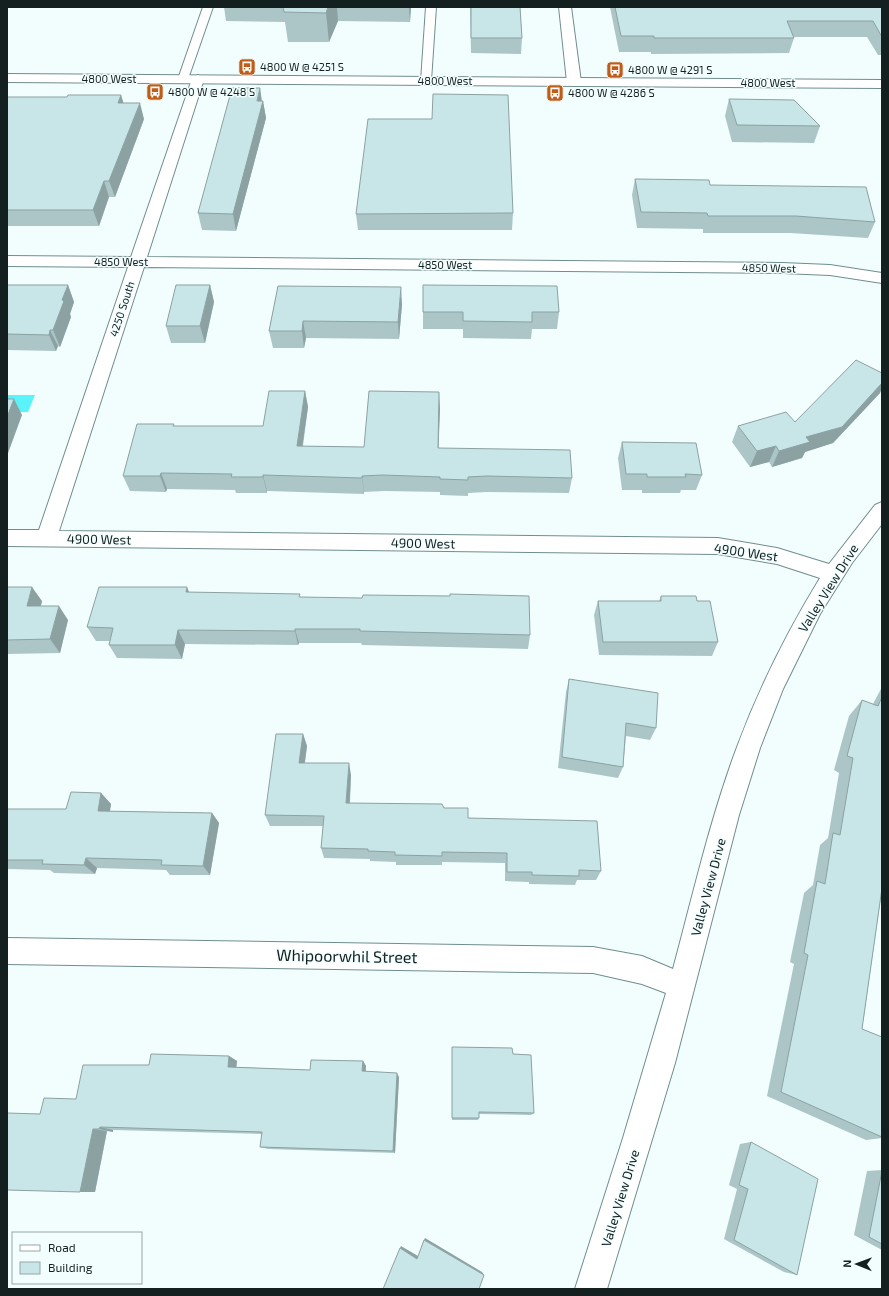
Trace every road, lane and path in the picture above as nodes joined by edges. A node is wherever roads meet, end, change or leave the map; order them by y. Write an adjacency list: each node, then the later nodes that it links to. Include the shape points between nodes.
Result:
1 (208, 7): 5 (lane)
2 (431, 7): 6 (lane)
3 (564, 7): 7 (street)
4 (7, 78): 5 (street, 4800 West)
5 (191, 79): 6 (street, 4800 West); 10 (street, 4250 South)
6 (426, 81): 7 (street, 4800 West)
7 (574, 82): 8 (street, 4800 West)
8 (882, 84)
9 (7, 261): 10 (street, 4850 West)
10 (138, 262): 11 (street, 4850 West, via 782,268 830,270); 14 (street, 4250 South)
11 (882, 278)
12 (882, 510): 15 (street, Valley View Drive)
13 (7, 538): 14 (street, 4900 West)
14 (46, 538): 15 (street, 4900 West, via 718,546 768,552)
15 (834, 575): 17 (street, Valley View Drive, via 800,630 760,716 728,815)
16 (7, 951): 17 (street, Whipoorwhil Street, via 593,960 642,970)
17 (682, 986): 18 (street, Valley View Drive)
18 (591, 1289)

